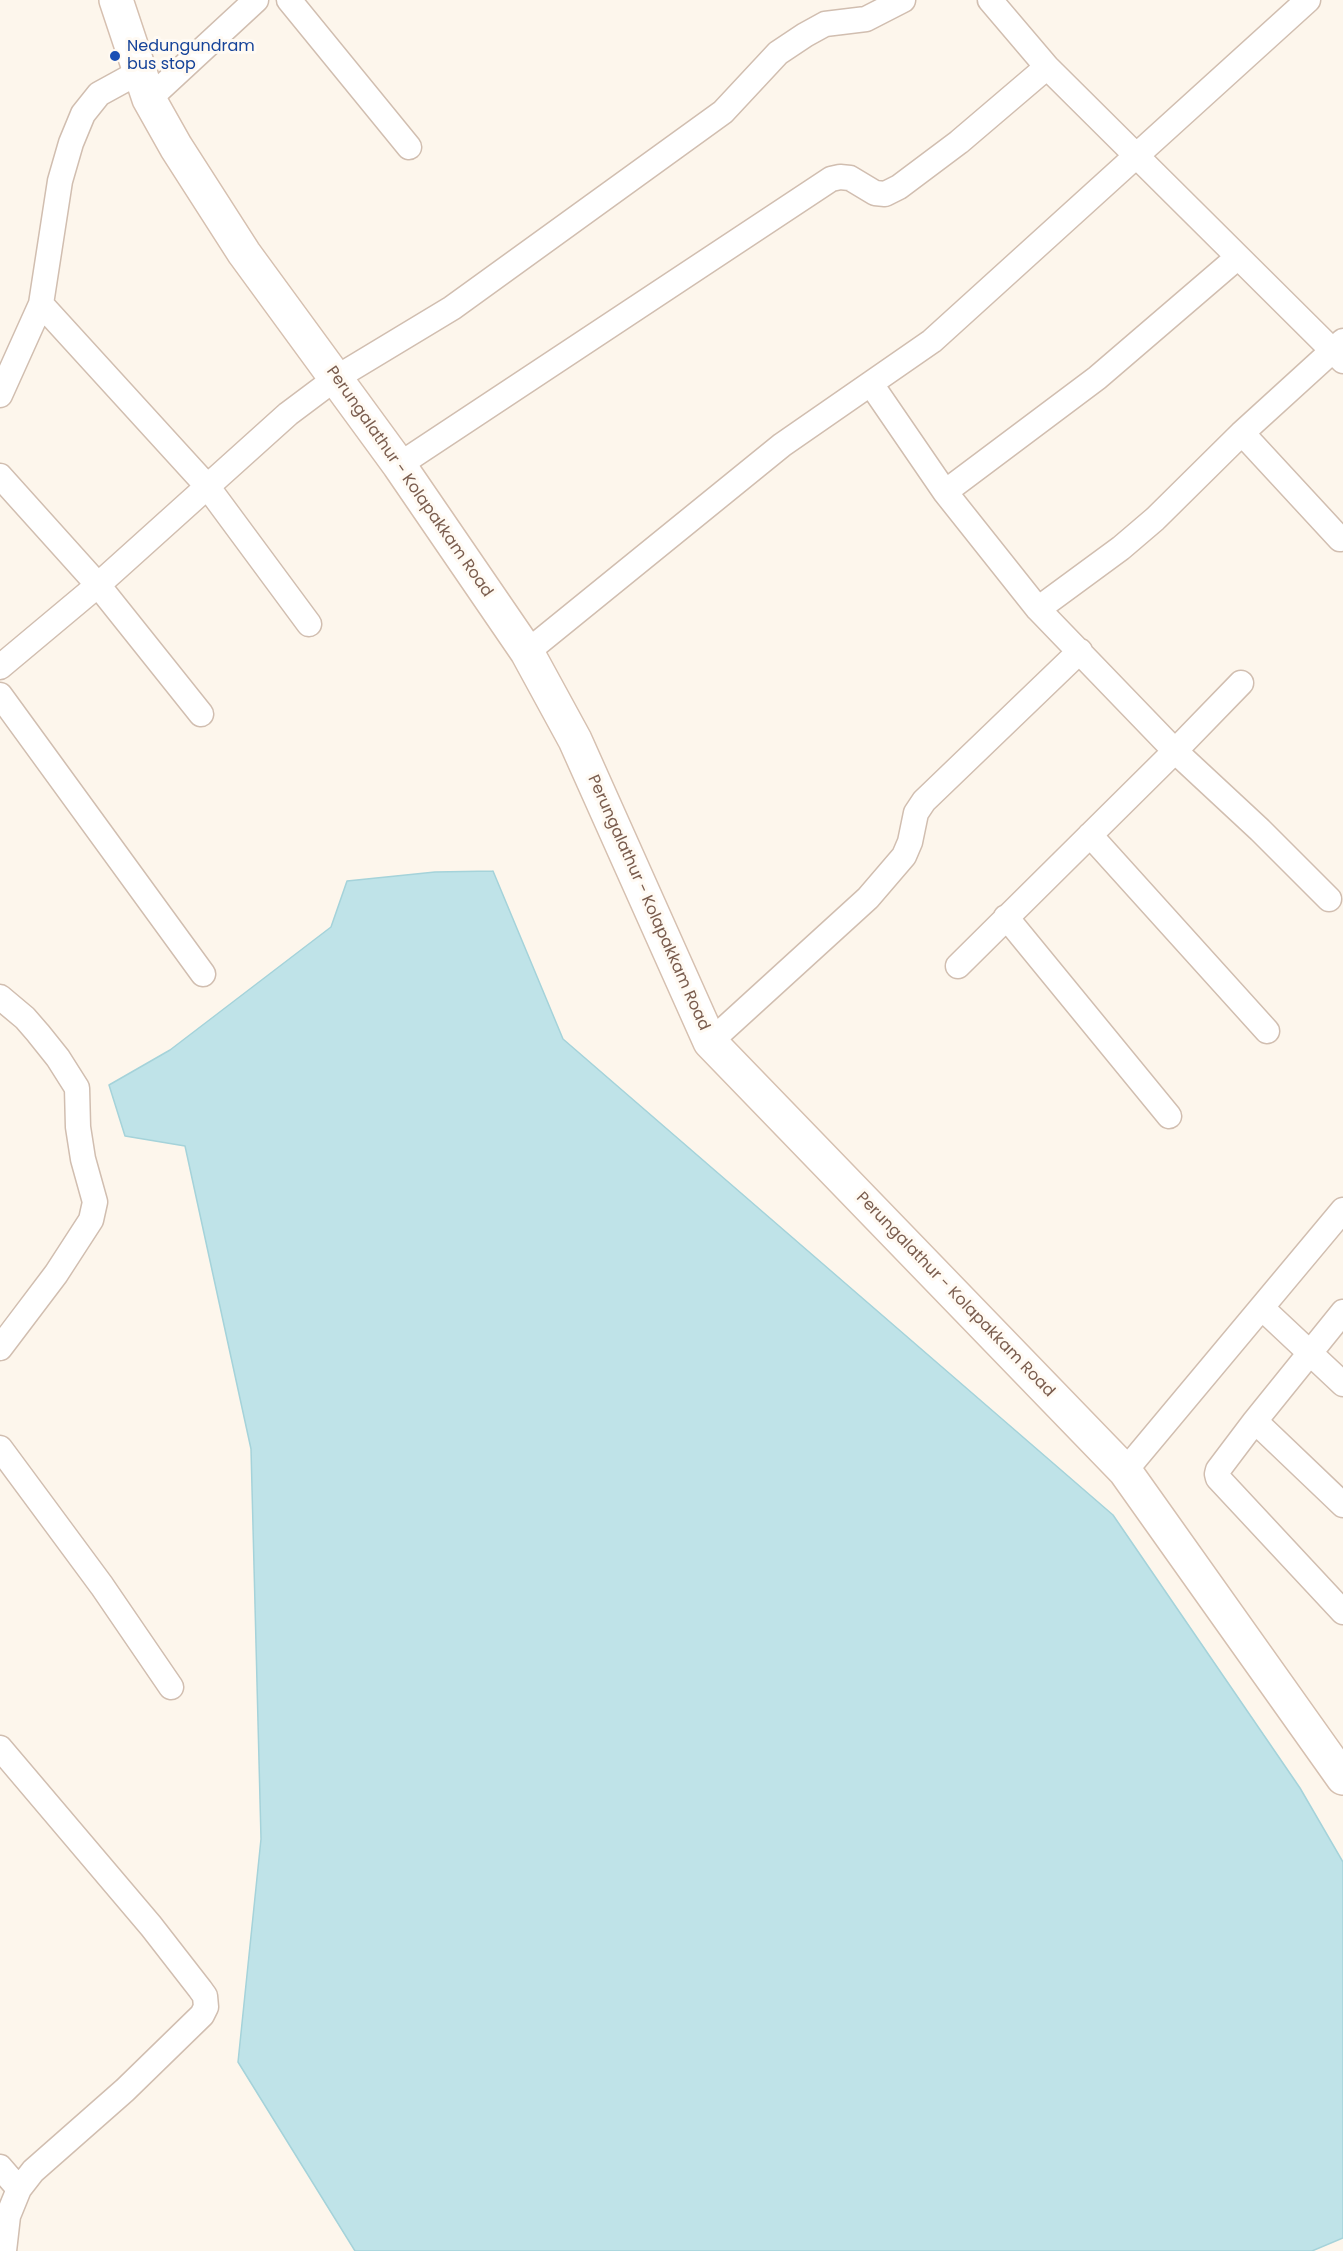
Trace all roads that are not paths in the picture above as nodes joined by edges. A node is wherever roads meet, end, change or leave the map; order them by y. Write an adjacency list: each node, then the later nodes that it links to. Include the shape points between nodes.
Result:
1 (116, 0): 8 (main road, Perungalathur - Kolapakkam Road)
2 (256, 0): 8 (street)
3 (289, 0): 9 (street)
4 (903, 0): 14 (street, via 866,18 825,24 778,53 723,112 452,308)
5 (990, 0): 7 (street)
6 (1308, 0): 10 (street)
7 (1047, 67): 10 (street); 18 (street, via 899,187 875,194 850,178 831,179)
8 (145, 85): 12 (street, via 99,94 83,114 60,182); 14 (main road, Perungalathur - Kolapakkam Road, via 176,147 244,253)
9 (409, 147)
10 (1137, 155): 11 (street); 15 (street, via 932,341)
11 (1238, 256): 13 (street); 21 (street, via 1097,378)
12 (41, 304): 16 (street); 20 (street)
13 (1340, 351): 17 (street)
14 (336, 378): 18 (main road, Perungalathur - Kolapakkam Road); 20 (street, via 288,414)
15 (871, 384): 21 (street); 27 (street, via 782,445)
16 (0, 394)
17 (1242, 433): 22 (street); 24 (street, via 1155,519)
18 (399, 465): 27 (main road, Perungalathur - Kolapakkam Road)
19 (0, 476): 23 (street)
20 (207, 486): 23 (street); 25 (street)
21 (945, 492): 24 (street)
22 (1340, 539)
23 (98, 585): 28 (street); 31 (street)
24 (1038, 609): 26 (street)
25 (309, 624)
26 (1080, 651): 32 (street); 40 (street, via 924,801 916,813 904,856 868,898)
27 (527, 652): 40 (main road, Perungalathur - Kolapakkam Road, via 575,740)
28 (0, 667)
29 (1240, 683): 32 (street)
30 (0, 695): 37 (street)
31 (201, 714)
32 (1175, 751): 33 (street); 34 (street)
33 (1089, 835): 35 (street); 39 (street)
34 (1329, 899)
35 (1006, 917): 36 (street); 41 (street)
36 (958, 966)
37 (203, 974)
38 (0, 997): 45 (street, via 25,1018 78,1088 78,1126 94,1202 91,1220)
39 (1267, 1031)
40 (710, 1042): 50 (main road, Perungalathur - Kolapakkam Road)
41 (1169, 1116)
42 (1343, 1210): 43 (street)
43 (1262, 1308): 46 (street); 50 (street)
44 (1343, 1312): 46 (street)
45 (0, 1348)
46 (1309, 1352): 47 (street); 48 (street)
47 (1343, 1384)
48 (1254, 1421): 51 (street); 52 (street, via 1218,1470 1218,1478)
49 (0, 1448): 53 (street)
50 (1125, 1471): 55 (main road, Perungalathur - Kolapakkam Road)
51 (1343, 1505)
52 (1343, 1612)
53 (171, 1687)
54 (3, 1757): 57 (street, via 151,1926 205,1996 206,2007 124,2090 33,2171)
55 (1343, 1778)
56 (0, 2167): 57 (street)
57 (19, 2190): 58 (street, via 8,2216)
58 (4, 2251)

